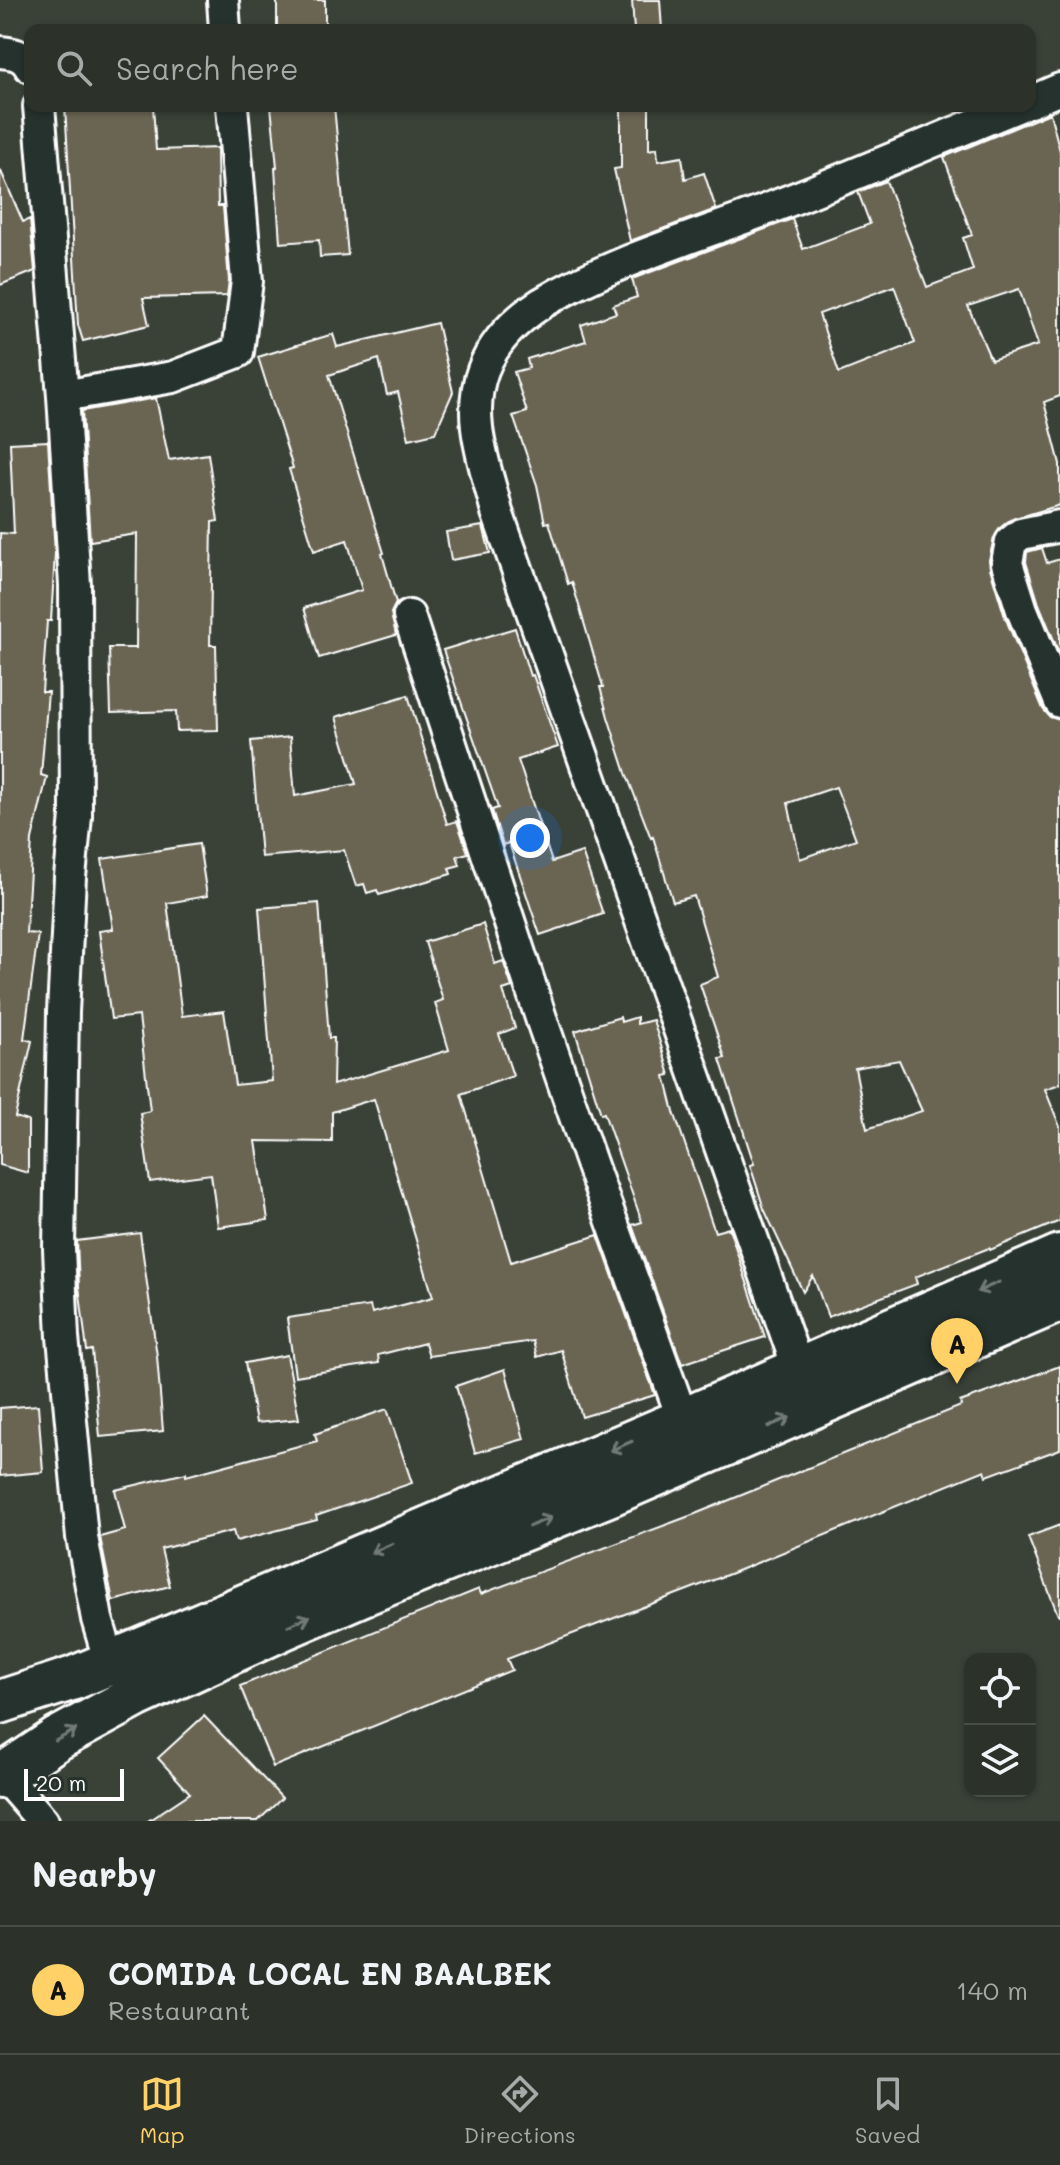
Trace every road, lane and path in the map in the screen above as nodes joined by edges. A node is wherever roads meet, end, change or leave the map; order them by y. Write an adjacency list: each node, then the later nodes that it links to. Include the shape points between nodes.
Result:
1 (223, 0): 2 (street)
2 (225, 24)
3 (0, 52): 4 (street)
4 (24, 59)
5 (1060, 89): 6 (street)
6 (1036, 99)
7 (39, 112): 10 (street)
8 (233, 112): 10 (street, via 247,281 238,352 173,377)
9 (1005, 112): 16 (street, via 571,287 516,322 483,369 476,395 475,421 497,512)
10 (63, 396): 18 (street, via 75,585 77,755 63,1012 59,1249 82,1537)
11 (1060, 526): 13 (street, via 1021,534 1011,542 1007,563)
12 (409, 616): 17 (street, via 542,1021)
13 (1060, 702)
14 (1060, 1256): 16 (main road, one-way to 16)
15 (1060, 1300): 20 (main road, one-way to 15, via 136,1696 284,1628)
16 (798, 1368): 17 (main road)
17 (683, 1420): 18 (main road, one-way to 18)
18 (110, 1663): 19 (main road)
19 (0, 1702)
20 (1, 1774): 21 (street)
21 (43, 1821)

